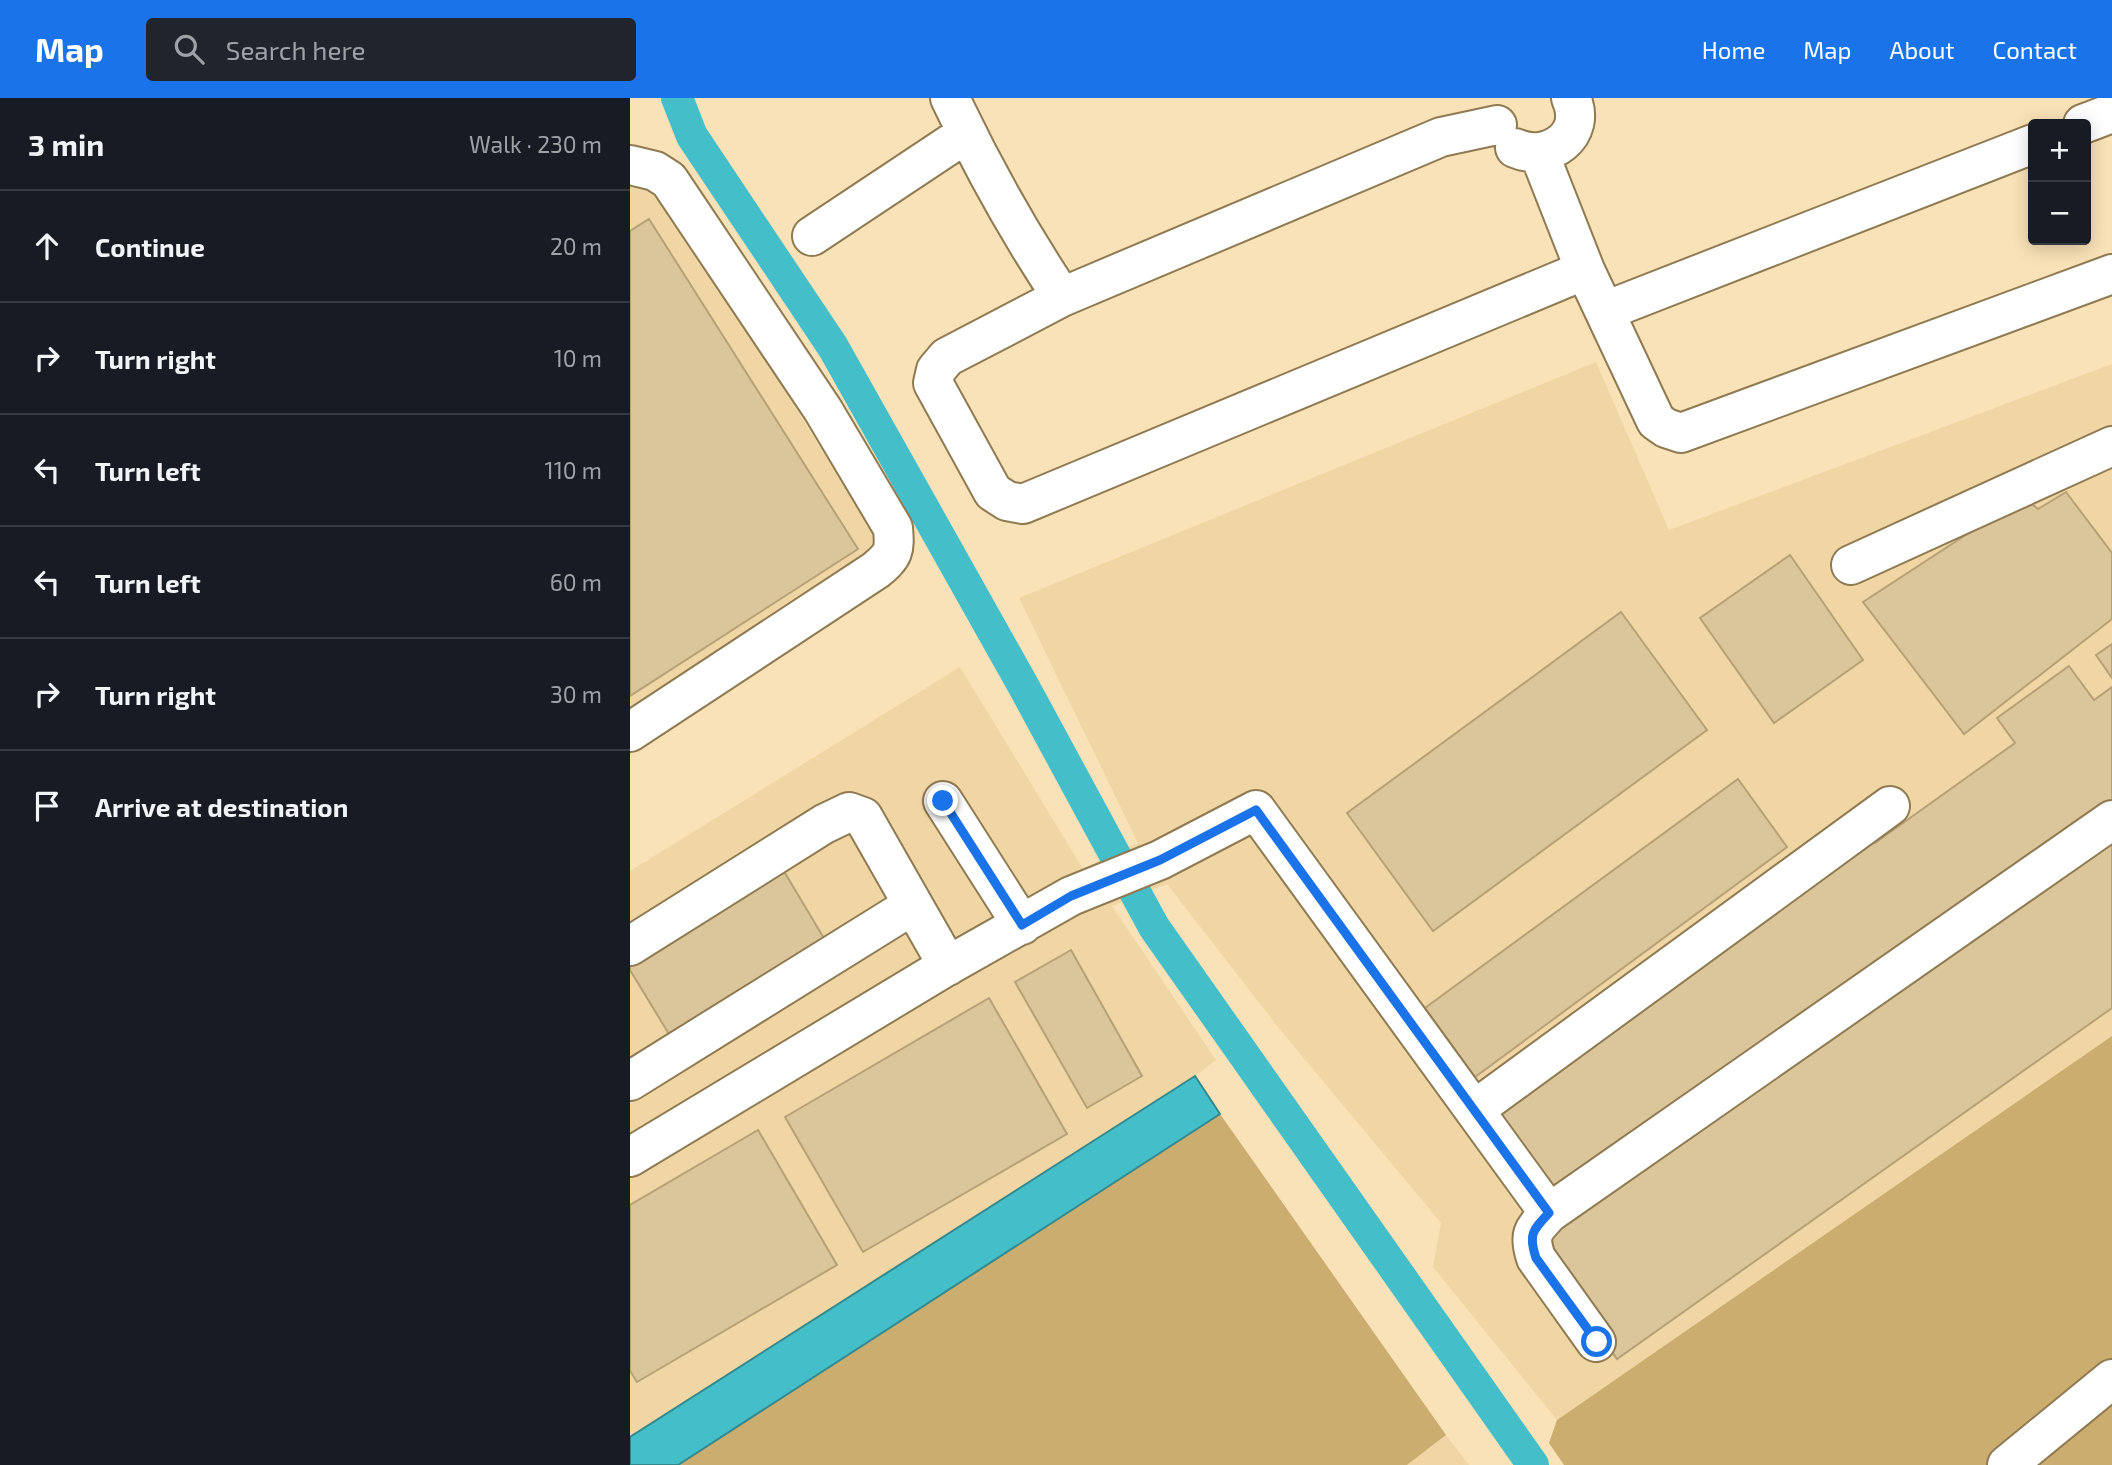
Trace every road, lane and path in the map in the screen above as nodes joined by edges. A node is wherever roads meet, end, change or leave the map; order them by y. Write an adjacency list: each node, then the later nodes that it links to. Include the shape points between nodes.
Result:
1 (950, 98): 6 (street)
2 (1577, 100): 8 (street, via 1564,142)
3 (1498, 111): 8 (street, via 1503,137 1513,147); 13 (street)
4 (2112, 113): 5 (street)
5 (2091, 121)
6 (967, 133): 10 (street); 13 (street)
7 (2028, 146): 14 (street)
8 (1539, 153): 11 (street)
9 (630, 165): 17 (street, via 669,180 823,410 893,528 895,544 892,558 876,570)
10 (812, 236)
11 (1585, 270): 13 (street, via 1023,504 1007,501 993,492 933,383 936,370 947,357); 14 (street)
12 (2112, 274): 14 (street, via 1681,433 1656,421)
13 (1062, 297)
14 (1605, 311)
15 (2107, 457): 16 (street)
16 (1852, 565)
17 (630, 732)
18 (943, 801): 22 (street)
19 (1890, 806): 26 (street)
20 (2112, 820): 28 (street)
21 (914, 905): 23 (street, via 863,817 849,812); 24 (street); 25 (street)
22 (1022, 925): 24 (street); 26 (street, via 1071,896 1160,860 1256,810)
23 (630, 946)
24 (948, 966): 27 (street)
25 (630, 1081)
26 (1474, 1110): 28 (street)
27 (630, 1157)
28 (1549, 1213): 29 (street, via 1533,1230 1536,1258)
29 (1597, 1342)
30 (2112, 1379): 31 (street)
31 (2007, 1465)

